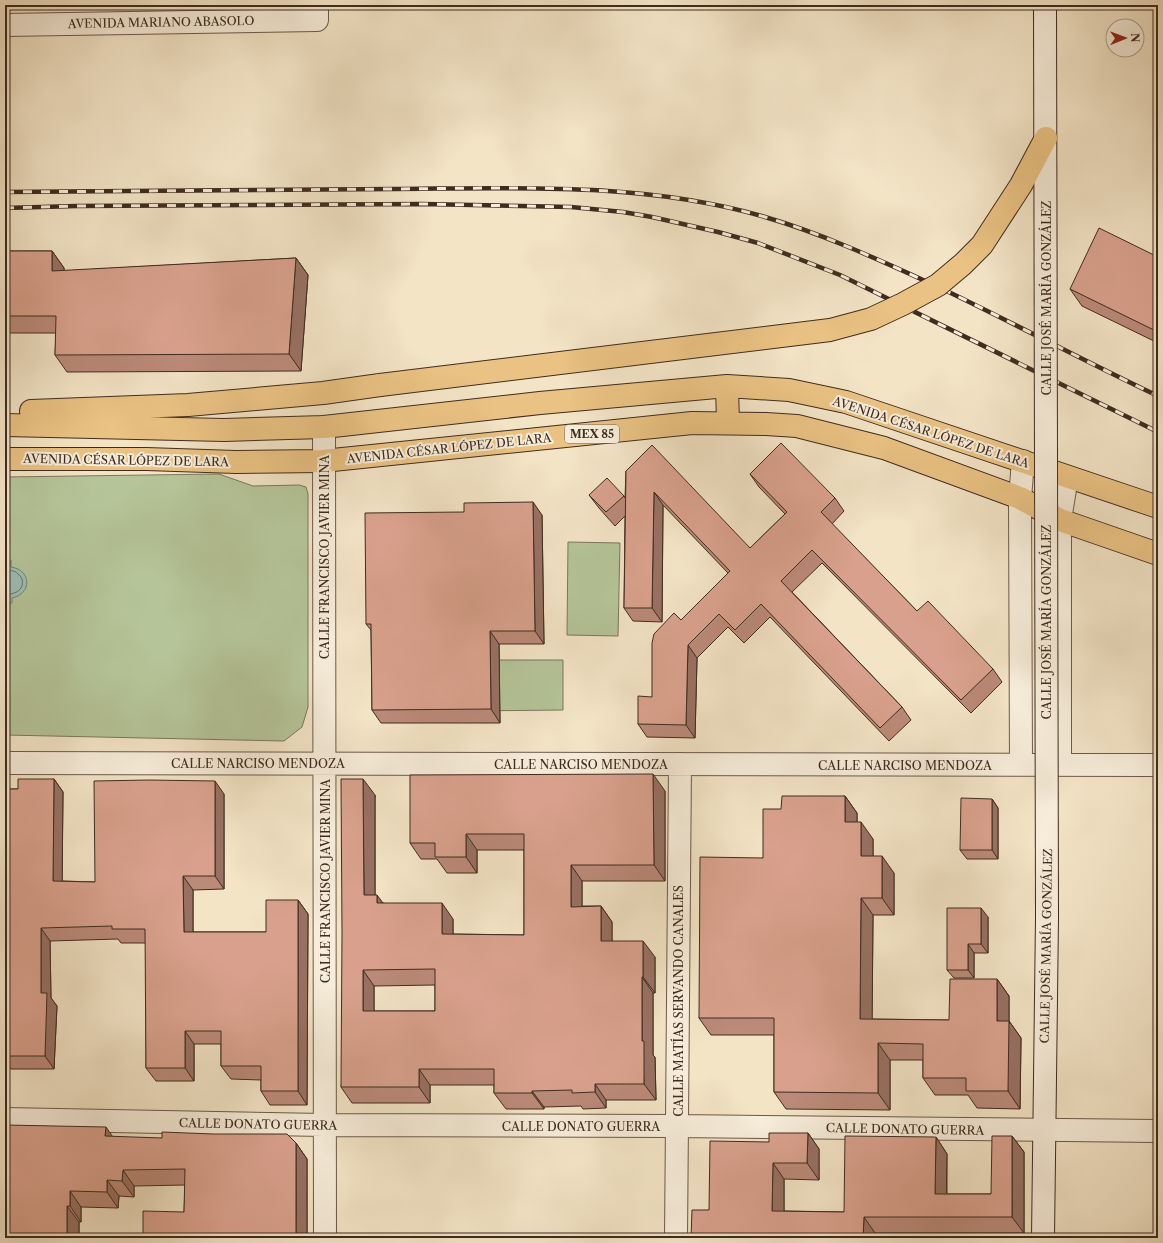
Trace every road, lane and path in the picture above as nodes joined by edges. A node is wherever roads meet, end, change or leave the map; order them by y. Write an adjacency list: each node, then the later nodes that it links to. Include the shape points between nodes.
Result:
1 (1045, 5): 4 (street, CALLE JOSÉ MARÍA GONZÁLEZ, bridge)
2 (317, 12): 3 (street, AVENIDA MARIANO ABASOLO)
3 (5, 25)
4 (1046, 138): 6 (main road, bridge, via 1021,185 982,245 938,285 871,319 830,330 323,393 188,404 29,412); 27 (street, CALLE JOSÉ MARÍA GONZÁLEZ, bridge, via 1047,918)
5 (727, 386): 7 (main road); 9 (main road, AVENIDA CÉSAR LÓPEZ DE LARA, via 540,403); 12 (main road, AVENIDA CÉSAR LÓPEZ DE LARA, via 788,390 846,402)
6 (5, 420)
7 (728, 423): 11 (main road, AVENIDA CÉSAR LÓPEZ DE LARA / MEX 85, via 692,423); 14 (main road, AVENIDA CÉSAR LÓPEZ DE LARA / MEX 85, via 797,426 884,448)
8 (5, 425): 9 (main road, AVENIDA CÉSAR LÓPEZ DE LARA, via 224,430)
9 (324, 427): 11 (street, CALLE FRANCISCO JAVIER MINA)
10 (5, 459): 11 (main road, AVENIDA CÉSAR LÓPEZ DE LARA / MEX 85)
11 (323, 461): 19 (street, CALLE FRANCISCO JAVIER MINA)
12 (1023, 462): 13 (main road, AVENIDA CÉSAR LÓPEZ DE LARA); 14 (street)
13 (1067, 477): 15 (main road, AVENIDA CÉSAR LÓPEZ DE LARA); 16 (street)
14 (1020, 498): 16 (main road, AVENIDA CÉSAR LÓPEZ DE LARA / MEX 85); 21 (street)
15 (1158, 508)
16 (1060, 520): 17 (main road, AVENIDA CÉSAR LÓPEZ DE LARA / MEX 85); 22 (street)
17 (1158, 554)
18 (5, 763): 19 (street, CALLE NARCISO MENDOZA)
19 (325, 763): 20 (street, CALLE NARCISO MENDOZA); 25 (street, CALLE FRANCISCO JAVIER MINA)
20 (680, 764): 21 (street, CALLE NARCISO MENDOZA); 26 (street, CALLE MATÍAS SERVANDO CANALES)
21 (1021, 765): 22 (street, CALLE NARCISO MENDOZA)
22 (1060, 765): 23 (street, CALLE NARCISO MENDOZA)
23 (1158, 765)
24 (5, 1119): 25 (street, CALLE DONATO GUERRA)
25 (324, 1125): 26 (street, CALLE DONATO GUERRA); 29 (street, CALLE FRANCISCO JAVIER MINA)
26 (677, 1126): 27 (street, CALLE DONATO GUERRA); 30 (street, CALLE MATÍAS SERVANDO CANALES)
27 (1043, 1131): 28 (street, CALLE DONATO GUERRA); 31 (street, CALLE JOSÉ MARÍA GONZÁLEZ)
28 (1158, 1131)
29 (325, 1238)
30 (676, 1238)
31 (1043, 1238)

